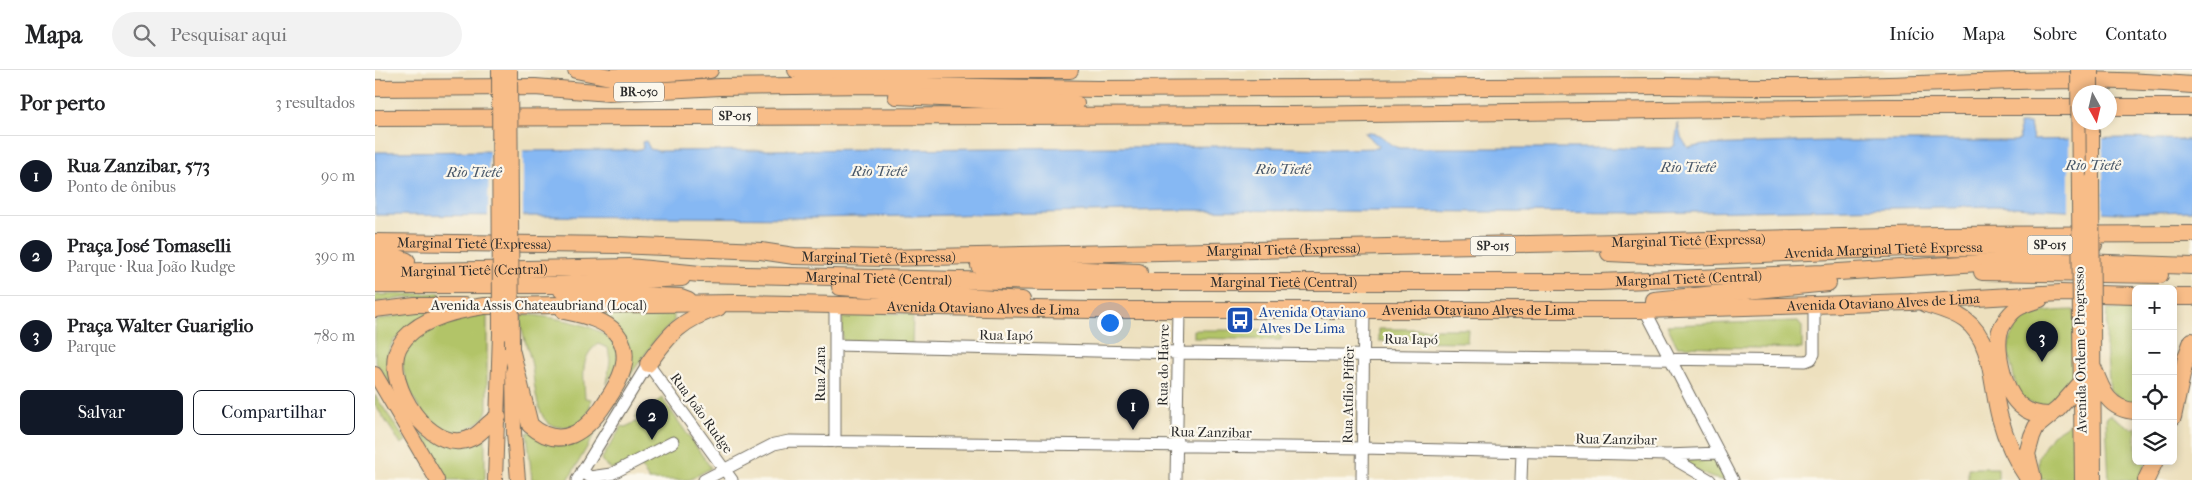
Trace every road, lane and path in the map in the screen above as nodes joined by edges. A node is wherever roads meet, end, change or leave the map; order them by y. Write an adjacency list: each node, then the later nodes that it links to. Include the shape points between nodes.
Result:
1 (499, 70): 77 (main road, bridge)
2 (510, 70): 66 (main road, bridge)
3 (577, 70): 4 (highway); 5 (highway, via 610,77)
4 (613, 70)
5 (710, 70)
6 (796, 70): 10 (highway)
7 (1070, 70): 10 (highway)
8 (2078, 70): 63 (main road, Avenida Ordem e Progresso, bridge)
9 (2091, 70): 14 (main road, bridge)
10 (858, 71)
11 (2192, 76): 12 (highway, via 2150,74)
12 (2133, 80): 13 (highway, via 2018,80 1767,88 1097,89); 15 (highway)
13 (869, 85): 16 (highway, BR-050, via 720,87 609,93 535,87); 22 (highway, via 890,95 1077,104)
14 (2091, 85)
15 (2192, 86)
16 (408, 87): 17 (highway, BR-050); 18 (highway)
17 (375, 88)
18 (375, 96)
19 (2072, 107): 22 (highway, SP-015)
20 (2117, 107): 21 (highway)
21 (2192, 107)
22 (1096, 114): 23 (highway, SP-015)
23 (375, 118)
24 (2092, 130): 63 (main road, Avenida Ordem e Progresso, bridge)
25 (2192, 234): 27 (highway, Marginal Tietê (Expressa) / SP-015, via 1937,235)
26 (375, 242): 31 (highway, Marginal Tietê (Expressa) / SP-015, via 625,245 761,251)
27 (1548, 245): 29 (highway, Avenida Marginal Tietê Expressa / SP-015, via 1566,251 1688,257); 32 (highway, Marginal Tietê (Expressa) / SP-015)
28 (2192, 245): 29 (highway, Avenida Marginal Tietê Expressa / SP-015)
29 (1909, 248): 40 (highway, via 1900,255 1855,263 1583,273)
30 (375, 256): 33 (highway, SP-015, via 394,256)
31 (795, 256): 32 (highway, Marginal Tietê (Expressa) / SP-015); 33 (highway, SP-015, via 771,260)
32 (885, 258): 41 (highway, via 921,264 1189,273)
33 (407, 261): 34 (highway)
34 (375, 262)
35 (2192, 266): 40 (highway, Marginal Tietê (Central), via 2026,260 1806,274 1599,282)
36 (375, 272): 37 (highway, Marginal Tietê (Central), via 629,267)
37 (699, 274): 38 (highway, Marginal Tietê (Central)); 42 (highway, via 673,280 554,285)
38 (765, 274): 41 (highway, Marginal Tietê (Central)); 59 (highway, via 789,282 1041,301)
39 (2192, 275): 57 (highway, via 1943,272 1669,298)
40 (1536, 281): 41 (highway, Marginal Tietê (Central))
41 (1216, 283)
42 (375, 285)
43 (375, 291): 52 (main road, via 567,291 681,296)
44 (2061, 293): 45 (highway, Avenida Otaviano Alves de Lima); 50 (highway, Avenida Otaviano Alves de Lima); 76 (highway, via 2016,309 1999,332 2000,361 2014,400 2031,412)
45 (2116, 294): 46 (highway, Avenida Otaviano Alves de Lima); 49 (highway)
46 (2132, 295)
47 (2177, 297): 48 (highway)
48 (2192, 297)
49 (2132, 300)
50 (1910, 302): 55 (highway, Avenida Otaviano Alves de Lima); 97 (highway, via 1951,312 1974,329 1986,354 2009,444)
51 (737, 303): 52 (highway, Avenida Otaviano Alves de Lima); 54 (highway, Avenida Otaviano Alves de Lima); 70 (highway, via 683,323)
52 (703, 304): 53 (highway, Avenida Assis Chateaubriand (Local))
53 (527, 305): 56 (highway, Avenida Assis Chateaubriand (Local)); 66 (highway, via 604,323 623,343 622,376 594,420 583,430 571,435 548,435 530,425)
54 (835, 305): 59 (highway, Avenida Otaviano Alves de Lima); 65 (street, Rua Zara)
55 (1813, 305): 61 (highway, Avenida Otaviano Alves de Lima); 69 (street, Rua Iapó, via 1814,354 1809,361)
56 (484, 306): 58 (main road, Avenida Assis Chateaubriand (Local), via 415,305); 77 (highway, via 447,314 417,327 399,346 394,371 399,386 423,426 440,438 459,441 471,438)
57 (1600, 309): 60 (highway, Avenida Otaviano Alves de Lima); 61 (highway, Avenida Otaviano Alves de Lima)
58 (375, 310)
59 (1091, 310): 62 (highway, Avenida Otaviano Alves de Lima)
60 (1364, 310): 62 (highway, Avenida Otaviano Alves de Lima); 68 (street, Rua Atílio Piffer)
61 (1645, 310): 69 (street)
62 (1179, 311): 67 (street, Rua do Havre)
63 (2087, 322): 71 (main road, Avenida Ordem e Progresso); 73 (main road, Avenida Ordem e Progresso)
64 (2192, 342): 74 (highway)
65 (835, 345): 67 (street, Rua Iapó); 79 (street, Rua Zara)
66 (512, 350): 89 (main road)
67 (1179, 352): 68 (street, Rua Iapó); 80 (street, Rua do Havre)
68 (1364, 354): 69 (street, Rua Iapó); 81 (street, Rua Atílio Piffer)
69 (1671, 359): 83 (street)
70 (648, 364): 85 (street, Rua João Rudge); 86 (street)
71 (2094, 369): 75 (highway, via 2111,404); 100 (main road, Avenida Ordem e Progresso)
72 (375, 374): 87 (main road)
73 (2081, 383): 76 (highway); 99 (main road, Avenida Ordem e Progresso)
74 (2177, 399)
75 (2132, 410)
76 (2049, 415): 98 (highway, via 2036,427 2028,445 2027,454)
77 (498, 417): 88 (main road)
78 (673, 442): 86 (street, via 611,474)
79 (835, 442): 80 (street, Rua Zanzibar); 85 (street, Rua Zanzibar, via 781,442)
80 (1177, 446): 81 (street, Rua Zanzibar); 92 (street, Rua do Havre)
81 (1362, 448): 82 (street, Rua Zanzibar); 93 (street, Rua Atílio Piffer)
82 (1522, 452): 84 (street, Rua Zanzibar); 94 (street)
83 (1719, 453): 84 (street, Rua Zanzibar); 96 (street)
84 (1667, 455): 95 (street, Rua Zanzibar)
85 (724, 470): 90 (street, Rua Zanzibar); 91 (street, Rua João Rudge)
86 (579, 475)
87 (437, 480)
88 (495, 480)
89 (519, 480)
90 (704, 480)
91 (732, 480)
92 (1177, 480)
93 (1362, 480)
94 (1521, 480)
95 (1710, 480)
96 (1733, 480)
97 (2029, 480)
98 (2034, 480)
99 (2082, 480)
100 (2094, 480)

